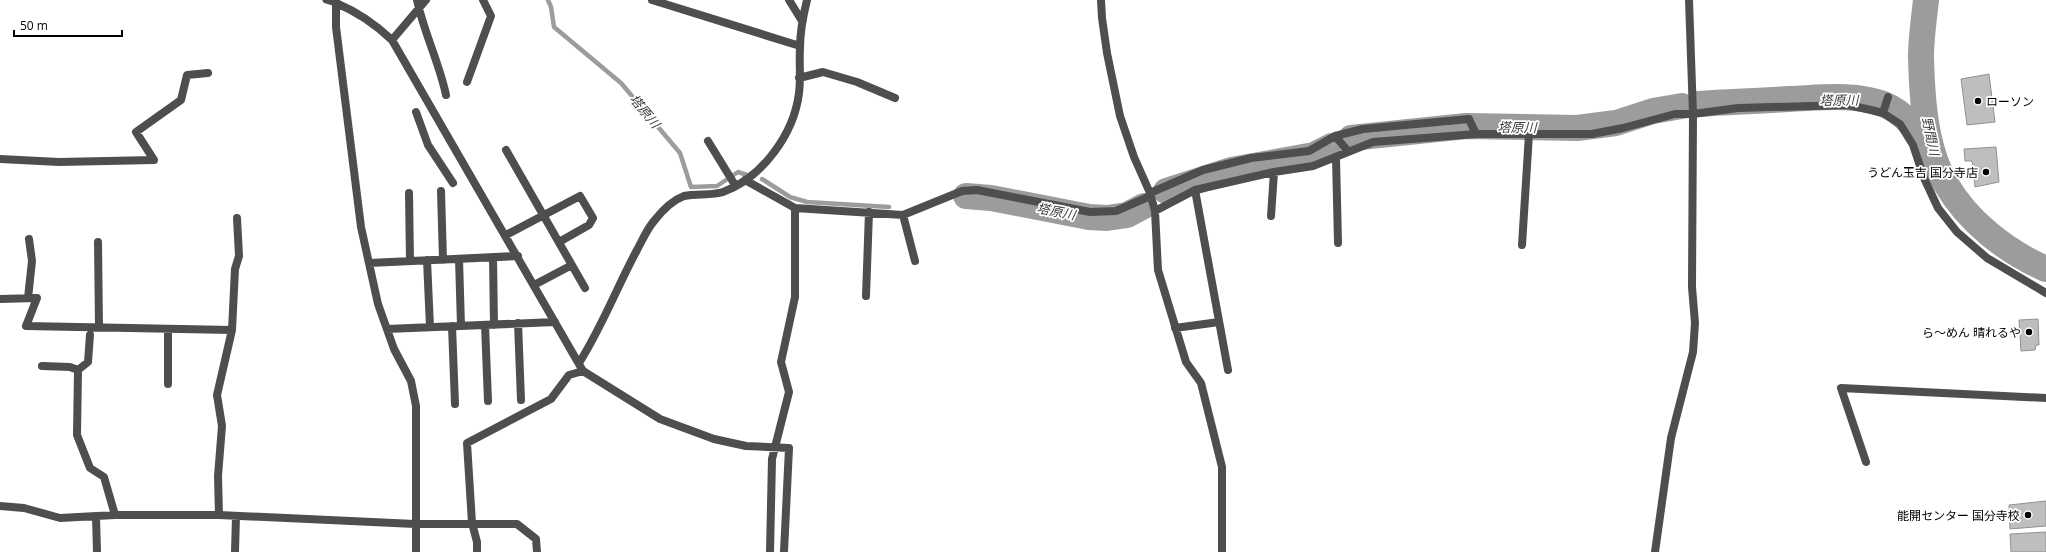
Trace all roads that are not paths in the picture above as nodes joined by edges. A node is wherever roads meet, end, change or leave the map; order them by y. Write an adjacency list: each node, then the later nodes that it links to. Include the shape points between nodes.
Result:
1 (326, 0): 9 (lane)
2 (426, 0): 10 (street)
3 (483, 0): 16 (street, via 491,16)
4 (652, 0): 13 (street)
5 (789, 0): 11 (street)
6 (806, 0): 11 (street)
7 (1101, 0): 37 (street, via 1107,53 1120,116)
8 (1689, 0): 22 (street)
9 (336, 2): 12 (street, via 373,23); 59 (street, via 336,27 356,197)
10 (418, 4): 12 (street); 17 (street, via 441,71)
11 (802, 21): 13 (street)
12 (392, 40): 46 (street)
13 (800, 46): 15 (street)
14 (208, 73): 30 (street, via 187,75 181,100 136,132 154,160 59,162)
15 (799, 78): 19 (street, via 823,72 857,82); 32 (street, via 799,93 788,131 766,163)
16 (467, 82)
17 (446, 95)
18 (1888, 97): 21 (street)
19 (895, 98)
20 (416, 112): 33 (street, via 428,145)
21 (1883, 113): 22 (street, via 1848,105 1801,105 1738,108); 63 (street, via 1900,124 1914,145 1924,178 1938,208 1957,232 1987,258)
22 (1693, 114): 24 (street, via 1675,114 1592,134); 106 (street, via 1693,352 1670,438)
23 (1476, 134): 24 (street); 25 (street, via 1469,119 1363,129); 28 (street, via 1373,142)
24 (1529, 134): 51 (street)
25 (1335, 136): 28 (street); 37 (street, via 1309,151 1251,158 1203,170)
26 (708, 141): 34 (street)
27 (506, 150): 42 (street)
28 (1348, 151): 29 (street)
29 (1336, 158): 31 (street, via 1313,166); 50 (street)
30 (0, 159)
31 (1274, 172): 35 (street); 44 (street)
32 (745, 180): 34 (street); 39 (street)
33 (453, 183)
34 (735, 185): 79 (street, via 723,192 684,196 667,207 653,222)
35 (1195, 190): 40 (street); 68 (street)
36 (441, 191): 56 (street)
37 (1150, 193): 40 (street); 43 (street, via 1148,197 1116,211 1090,212 978,190 962,191)
38 (409, 194): 57 (street)
39 (796, 208): 41 (street); 89 (street, via 795,298 781,362 788,392)
40 (1155, 211): 74 (street, via 1158,270)
41 (869, 212): 43 (street); 64 (street)
42 (543, 215): 46 (street); 49 (street); 49 (street, via 580,196 593,218 589,225)
43 (903, 215): 58 (street)
44 (1271, 216)
45 (237, 218): 77 (street, via 238,256)
46 (506, 235): 52 (street)
47 (29, 240): 65 (street, via 32,261)
48 (98, 242): 72 (street)
49 (558, 242): 60 (street)
50 (1338, 243)
51 (1522, 245)
52 (518, 256): 53 (street); 61 (street)
53 (494, 257): 54 (street); 70 (street)
54 (459, 259): 56 (street); 71 (street)
55 (428, 260): 56 (street); 57 (street); 73 (street)
56 (443, 260)
57 (410, 261): 59 (street)
58 (915, 261)
59 (369, 263): 76 (street, via 378,304)
60 (572, 265): 61 (street); 62 (street)
61 (534, 285): 67 (street)
62 (585, 288)
63 (2046, 293)
64 (866, 296)
65 (28, 298): 66 (street); 72 (street, via 37,298 26,326)
66 (0, 299)
67 (555, 322): 69 (street); 79 (street)
68 (1220, 322): 74 (street); 82 (street)
69 (518, 323): 70 (street); 86 (street)
70 (489, 325): 71 (street); 87 (street)
71 (457, 326): 73 (street); 88 (street)
72 (99, 327): 75 (street)
73 (430, 327): 76 (street)
74 (1175, 328): 105 (street, via 1186,362 1201,383 1222,467)
75 (168, 329): 77 (street); 84 (street)
76 (387, 329): 97 (street, via 394,349 411,380 416,406)
77 (232, 330): 93 (street, via 217,395 222,426 218,476)
78 (90, 335): 81 (street, via 88,362)
79 (579, 363): 83 (street)
80 (42, 366): 81 (street, via 70,367)
81 (78, 370): 92 (street, via 77,435 90,468 104,477)
82 (1228, 370)
83 (583, 371): 89 (street, via 660,419 727,442 746,446); 96 (street, via 569,375 551,399 467,443)
84 (168, 384)
85 (2046, 398): 90 (street, via 1841,388)
86 (521, 400)
87 (488, 401)
88 (455, 404)
89 (775, 447): 103 (street, via 772,459); 104 (street, via 788,448)
90 (1866, 462)
91 (0, 506): 95 (street, via 24,508 60,518)
92 (115, 515): 93 (street); 95 (street)
93 (219, 515): 94 (street)
94 (236, 516): 97 (street); 99 (street)
95 (96, 517): 98 (street)
96 (472, 523): 97 (street); 101 (street); 102 (street, via 518,524 536,539)
97 (415, 524): 100 (street)
98 (97, 552)
99 (235, 552)
100 (416, 552)
101 (477, 552)
102 (537, 552)
103 (770, 552)
104 (784, 552)
105 (1222, 552)
106 (1656, 552)

